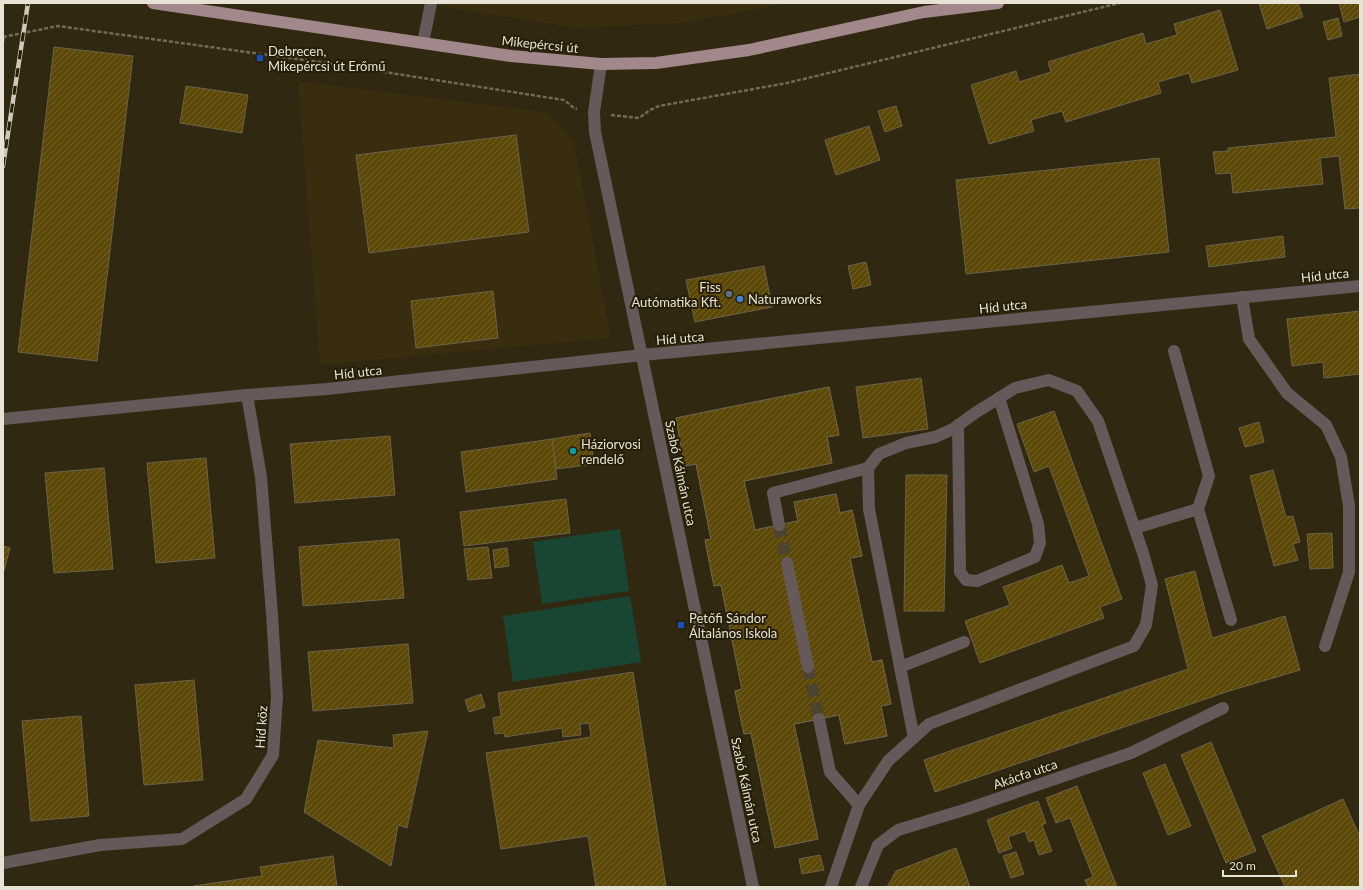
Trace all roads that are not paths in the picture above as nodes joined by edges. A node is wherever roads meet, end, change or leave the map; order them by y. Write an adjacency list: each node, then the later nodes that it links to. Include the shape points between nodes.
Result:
1 (154, 3): 6 (main road, Mikepércsi út)
2 (431, 3): 6 (street)
3 (950, 3): 5 (main road)
4 (998, 3): 5 (main road)
5 (924, 12): 7 (main road, Mikepércsi út, via 749,50 656,63)
6 (424, 43): 7 (main road, Mikepércsi út, via 511,56)
7 (601, 64): 11 (street, Szabó Kálmán utca, via 594,112 595,132)
8 (1360, 286): 9 (street, Híd utca)
9 (1242, 297): 11 (street, Híd utca); 23 (street, via 1249,339 1287,393 1326,425 1341,457 1349,506 1349,572)
10 (1174, 351): 17 (street, via 1209,476)
11 (643, 355): 12 (street, Híd utca, via 327,389); 31 (street, Szabó Kálmán utca)
12 (247, 394): 14 (street, Híd utca); 30 (street, Híd köz, via 261,477 272,614 277,697 273,755 246,799 182,839 100,845)
13 (999, 398): 15 (street); 15 (street, via 1038,524 1040,543 1035,557 977,581 966,580 960,572); 19 (street, via 1015,388 1049,380 1077,391 1098,420)
14 (3, 419)
15 (958, 425): 16 (street, via 935,437 906,443 879,454)
16 (868, 468): 18 (street, via 773,493); 25 (street, via 869,510)
17 (1198, 509): 19 (street); 21 (street)
18 (779, 525)
19 (1135, 528): 28 (street, via 1152,585 1146,625 1134,646 929,724)
20 (787, 563): 24 (street)
21 (1231, 620)
22 (964, 642): 25 (street)
23 (1325, 646)
24 (808, 667)
25 (900, 667): 28 (street)
26 (1223, 708): 33 (street, Akácfa utca, via 1131,753 898,830 878,845)
27 (819, 719): 29 (street, via 830,772)
28 (914, 738): 29 (street, via 888,761)
29 (859, 805): 32 (street)
30 (3, 863)
31 (753, 887)
32 (831, 887)
33 (861, 887)

